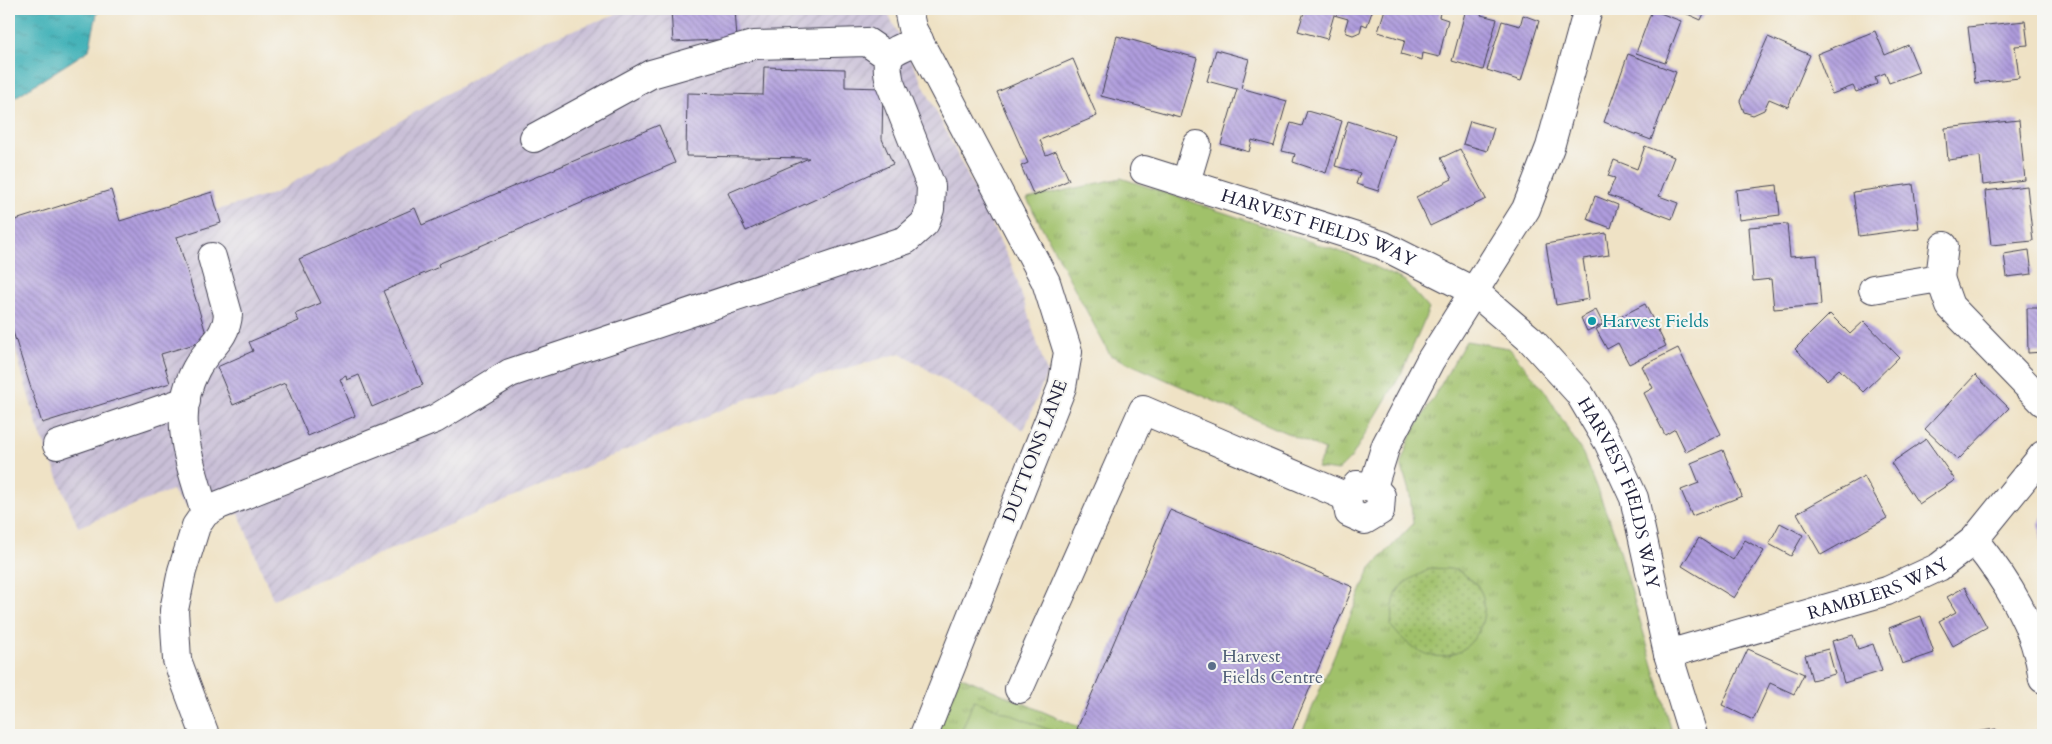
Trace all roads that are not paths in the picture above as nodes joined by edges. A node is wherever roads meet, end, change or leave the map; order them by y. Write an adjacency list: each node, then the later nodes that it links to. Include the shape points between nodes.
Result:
1 (908, 9): 3 (street, DUTTONS LANE, via 912,28)
2 (1588, 9): 13 (street, via 1550,147 1526,209)
3 (919, 40): 4 (street, via 896,50); 24 (street, DUTTONS LANE, via 1046,282 1068,352 1062,387)
4 (889, 57): 5 (street, via 867,42 753,45 651,74); 18 (street, via 890,83 931,186 930,209 925,223 906,240 510,373 435,420)
5 (534, 138)
6 (1197, 145): 8 (street)
7 (1144, 170): 8 (street, HARVEST FIELDS WAY)
8 (1186, 182): 13 (street, HARVEST FIELDS WAY, via 1382,245)
9 (1944, 246): 11 (street)
10 (212, 257): 14 (street, via 228,324 224,334 196,368)
11 (1940, 278): 12 (street); 15 (street, via 1950,306)
12 (1873, 289)
13 (1475, 292): 20 (street, HARVEST FIELDS WAY, via 1531,340 1579,393 1608,442 1634,498); 22 (street, via 1430,361 1390,436 1373,487 1381,496 1380,510 1365,520 1349,513 1347,497 1143,410)
14 (186, 401): 16 (street); 18 (street, via 183,434)
15 (2043, 402)
16 (57, 445)
17 (2043, 455): 19 (street, RAMBLERS WAY)
18 (205, 513): 23 (street, via 194,532 174,610 177,660)
19 (1974, 540): 20 (street, RAMBLERS WAY, via 1939,567 1887,591); 21 (street, via 1999,571 2028,622)
20 (1668, 654): 25 (street, HARVEST FIELDS WAY)
21 (2043, 679)
22 (1019, 689)
23 (205, 735)
24 (924, 735)
25 (1693, 735)

